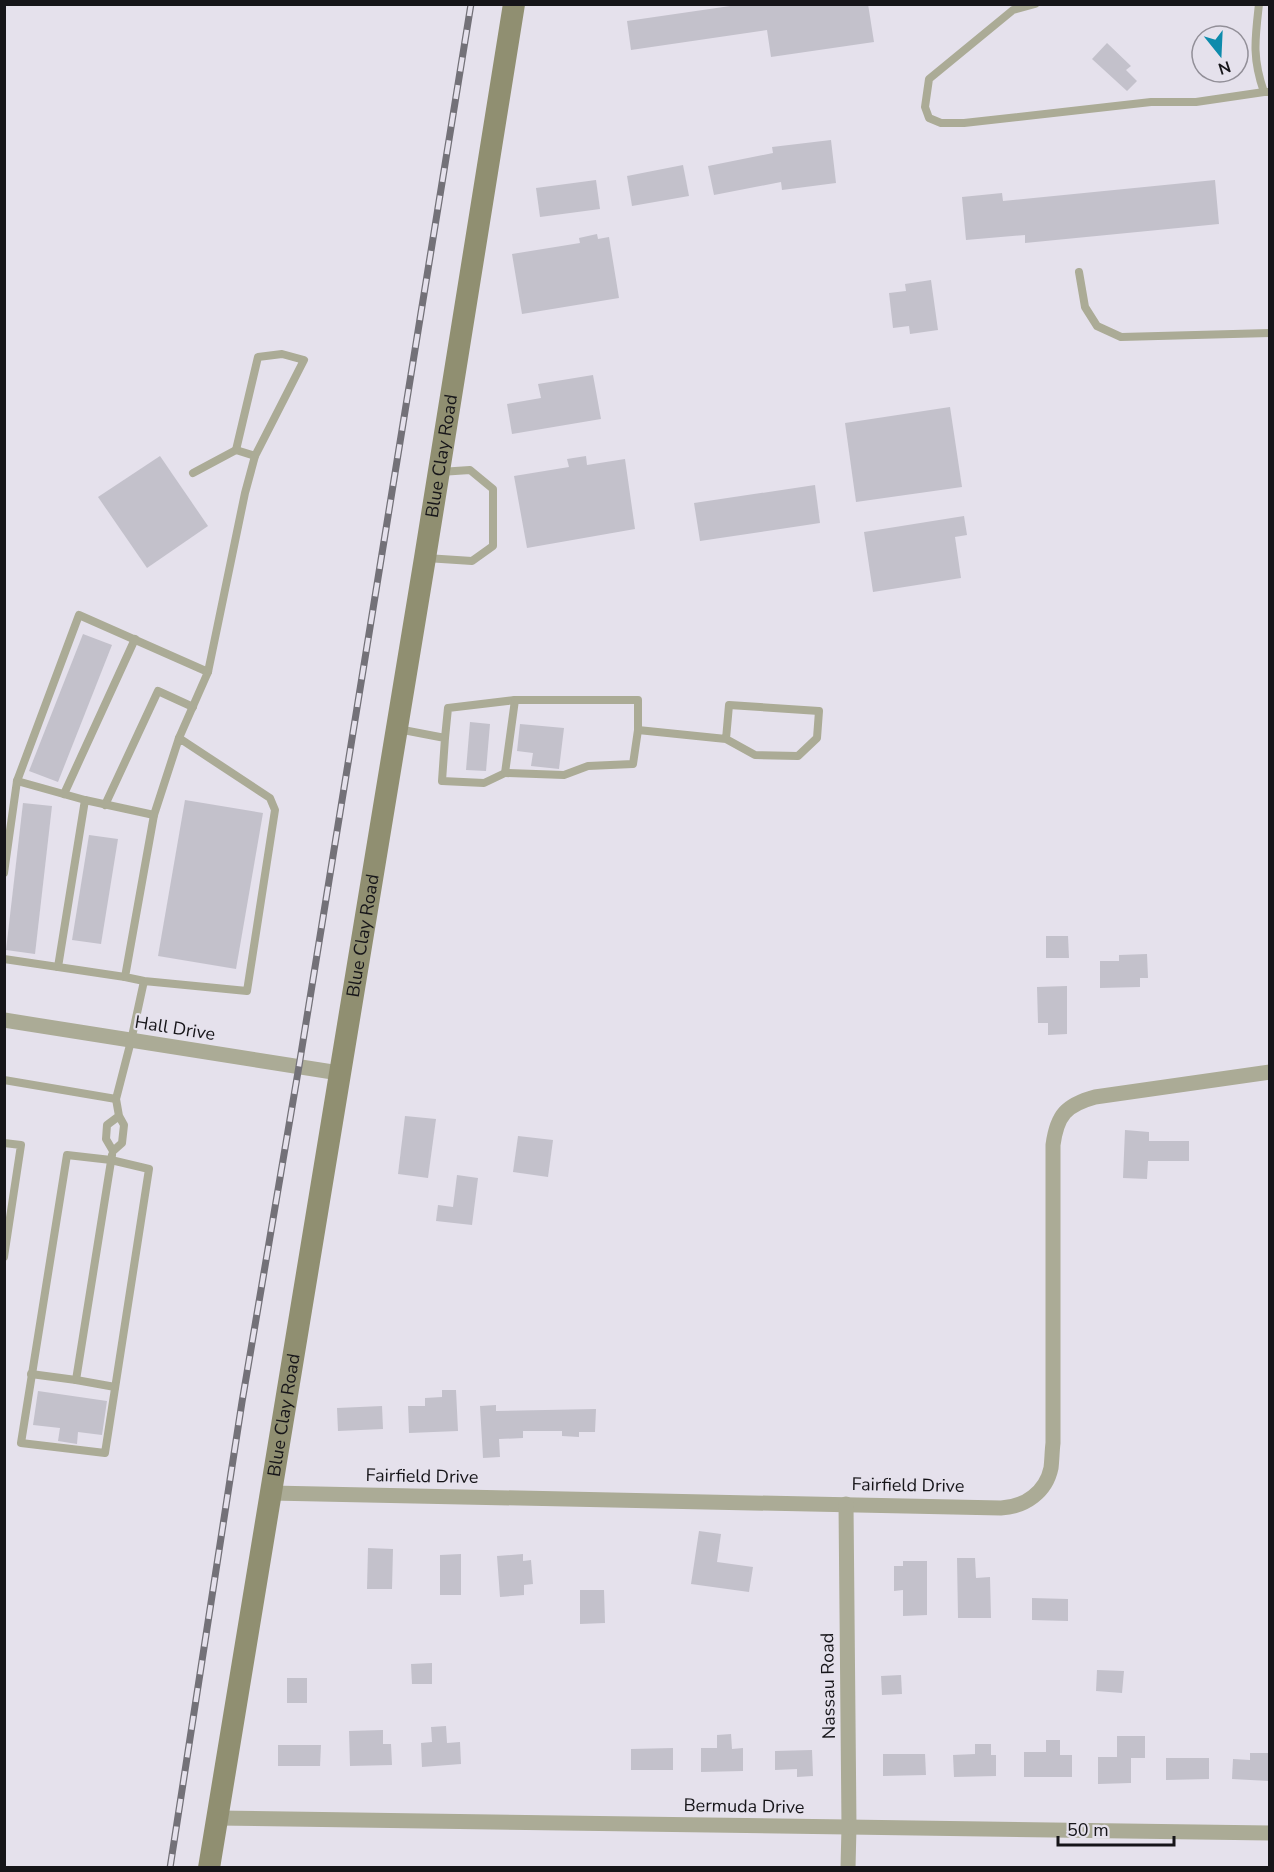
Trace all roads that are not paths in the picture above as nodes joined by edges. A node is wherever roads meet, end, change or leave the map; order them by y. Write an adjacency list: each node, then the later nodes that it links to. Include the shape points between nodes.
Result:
1 (514, 4): 9 (street, Blue Clay Road)
2 (1035, 4): 4 (lane, via 1013,9 929,79 925,107 929,118 941,123 964,123)
3 (1259, 4): 4 (lane, via 1254,43 1258,74)
4 (1267, 92)
5 (1079, 272): 6 (lane, via 1085,307 1097,326 1121,337)
6 (1269, 333)
7 (236, 450): 8 (lane); 8 (lane, via 258,357 282,354 304,360); 10 (lane)
8 (255, 456): 13 (lane)
9 (438, 472): 11 (street, Blue Clay Road); 11 (lane, via 470,470 493,489 493,546 472,561)
10 (193, 473)
11 (425, 558): 16 (street, Blue Clay Road)
12 (135, 639): 13 (lane); 22 (lane, via 79,615); 23 (lane)
13 (208, 672): 15 (lane)
14 (515, 700): 17 (lane, via 638,700); 19 (lane, via 448,708); 21 (lane)
15 (193, 707): 18 (lane); 25 (lane, via 158,691)
16 (396, 729): 19 (lane); 35 (street, Blue Clay Road)
17 (638, 729): 20 (lane); 21 (lane, via 633,764 588,766 564,775)
18 (179, 738): 26 (lane); 31 (lane, via 270,798 275,810 246,991)
19 (445, 738): 21 (lane, via 442,781 484,783)
20 (726, 739): 20 (lane, via 754,755 798,756 817,738 819,711 729,705)
21 (505, 773)
22 (17, 781): 23 (lane); 27 (lane)
23 (64, 794): 24 (lane)
24 (85, 800): 25 (lane); 29 (lane)
25 (105, 805): 26 (lane)
26 (154, 816): 30 (lane)
27 (4, 873)
28 (4, 959): 29 (lane)
29 (58, 967): 30 (lane)
30 (125, 977): 31 (lane)
31 (144, 981): 33 (lane)
32 (4, 1020): 33 (street, Hall Drive)
33 (131, 1041): 35 (street, Hall Drive); 37 (lane)
34 (1269, 1072): 47 (street, Fairfield Drive, via 1095,1096 1071,1107 1058,1121 1053,1145 1053,1443 1051,1468 1041,1489 1023,1504 1010,1508)
35 (339, 1073): 46 (street, Blue Clay Road)
36 (4, 1080): 37 (lane)
37 (116, 1099): 38 (lane)
38 (119, 1116): 40 (lane, via 124,1125 122,1143); 40 (lane, via 107,1125 106,1139)
39 (4, 1143): 42 (lane, via 21,1145)
40 (113, 1151): 41 (lane)
41 (111, 1160): 43 (lane, via 67,1155); 44 (lane); 45 (lane, via 149,1169)
42 (4, 1257)
43 (31, 1374): 44 (lane); 45 (lane, via 21,1443 105,1454)
44 (76, 1380): 45 (lane)
45 (116, 1387)
46 (271, 1493): 47 (street, Fairfield Drive); 48 (street, Blue Clay Road)
47 (846, 1504): 49 (street, Nassau Road)
48 (218, 1818): 49 (street, Bermuda Drive); 51 (street, Blue Clay Road)
49 (849, 1827): 50 (street, Bermuda Drive); 52 (street, Nassau Road)
50 (1269, 1833)
51 (209, 1868)
52 (848, 1868)

